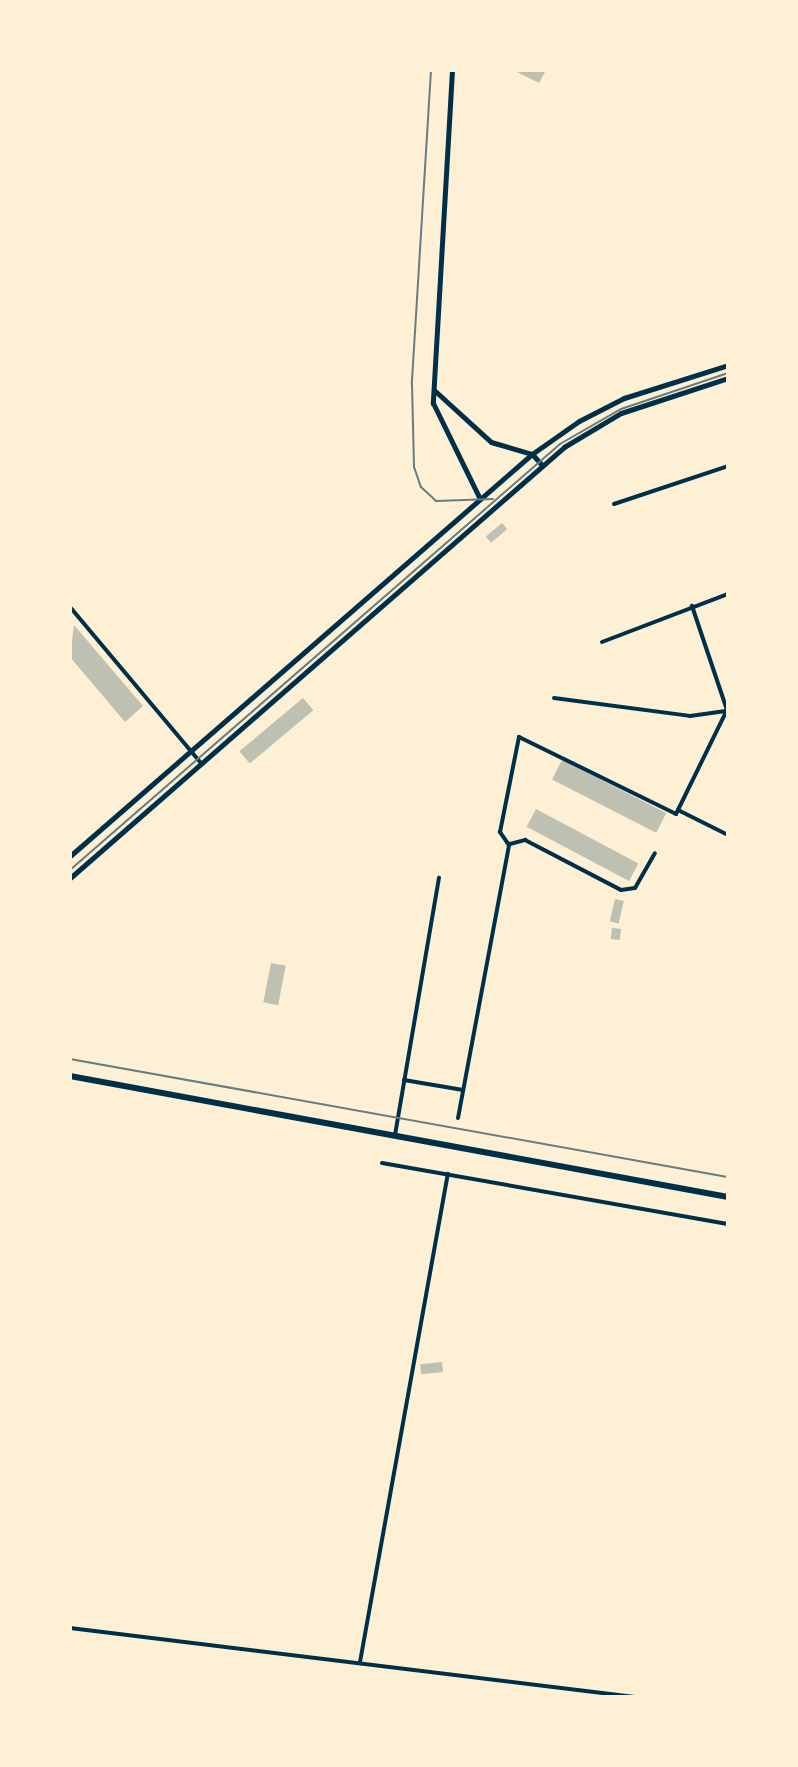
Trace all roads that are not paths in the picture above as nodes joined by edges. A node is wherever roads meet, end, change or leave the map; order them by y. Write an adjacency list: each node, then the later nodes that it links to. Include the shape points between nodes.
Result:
1 (452, 70): 4 (street)
2 (728, 365): 5 (street, via 624,398)
3 (728, 378): 6 (street, via 621,413)
4 (433, 388): 5 (street, via 491,442); 8 (street, via 437,418)
5 (532, 454): 6 (street); 8 (street)
6 (542, 465): 11 (street)
7 (728, 466): 9 (street)
8 (480, 499): 10 (street)
9 (614, 504)
10 (398, 569): 11 (street); 18 (street)
11 (409, 579): 19 (street)
12 (728, 594): 13 (street)
13 (692, 606): 15 (street); 17 (street)
14 (70, 607): 18 (street)
15 (602, 642)
16 (554, 698): 17 (street, via 690,716)
17 (727, 710): 20 (street)
18 (192, 753): 19 (street); 24 (street)
19 (201, 763): 25 (street)
20 (677, 812): 21 (street); 22 (street, via 519,737 500,832)
21 (728, 835)
22 (509, 845): 23 (street, via 516,838 525,840 628,891); 29 (street)
23 (655, 853)
24 (70, 856)
25 (70, 878)
26 (439, 878): 28 (street)
27 (70, 1077): 31 (main road)
28 (404, 1080): 29 (street); 31 (street)
29 (463, 1090): 30 (street)
30 (458, 1118)
31 (394, 1137): 34 (main road)
32 (382, 1163): 33 (street)
33 (448, 1174): 35 (street); 37 (street)
34 (728, 1197)
35 (728, 1224)
36 (70, 1628): 37 (street)
37 (360, 1662): 38 (street)
38 (635, 1697)

